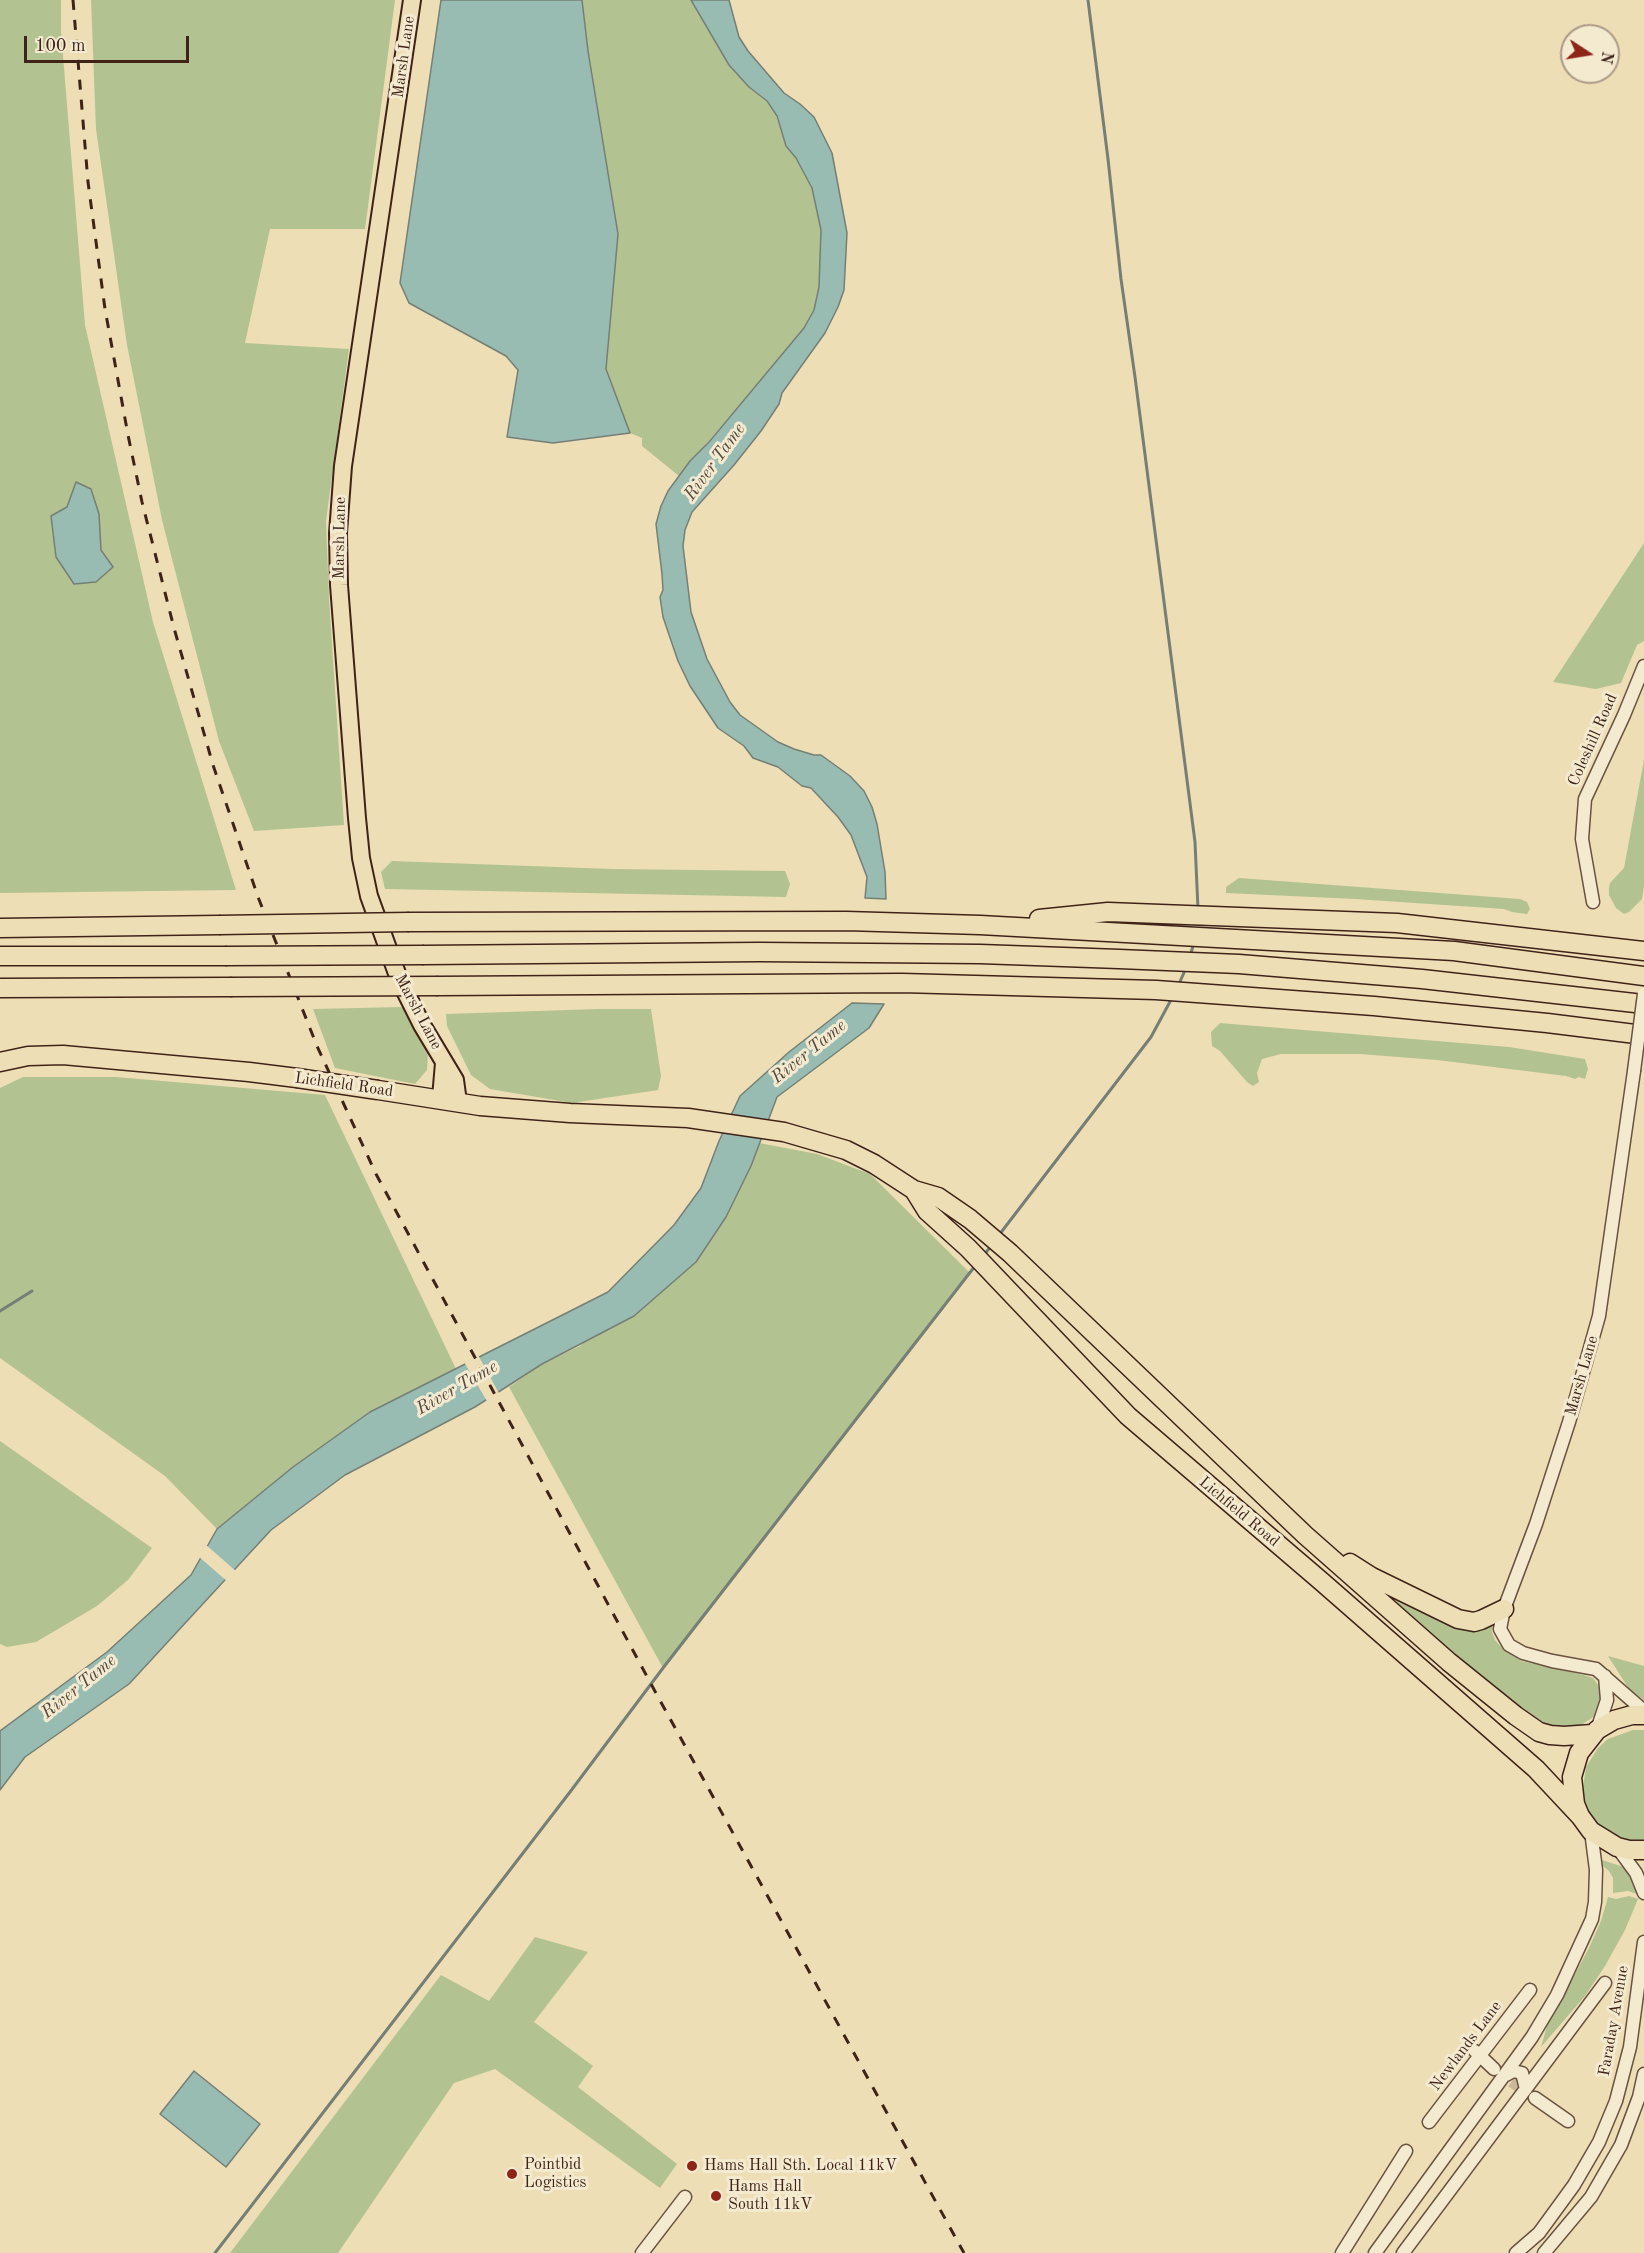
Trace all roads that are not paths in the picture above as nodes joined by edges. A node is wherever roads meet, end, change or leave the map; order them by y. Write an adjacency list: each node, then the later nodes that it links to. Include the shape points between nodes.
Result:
1 (412, 0): 14 (main road, Marsh Lane, via 343,466 339,585 361,858 369,896 399,979 455,1080)
2 (1644, 666): 3 (street, Coleshill Road, via 1585,799 1582,839)
3 (1593, 902)
4 (980, 925): 5 (highway, bridge, via 846,921 409,922); 6 (highway, via 1108,912 1175,913 1397,923); 8 (highway, via 1454,951)
5 (0, 928)
6 (1644, 951)
7 (0, 956): 11 (highway, bridge, via 892,953 1210,964 1422,979)
8 (1644, 976)
9 (0, 988): 12 (highway, bridge, via 902,983 1156,990 1524,1020)
10 (1644, 994): 17 (street, Marsh Lane, bridge, via 1599,1316 1562,1445)
11 (1644, 1004)
12 (1644, 1035)
13 (0, 1062): 14 (highway, Lichfield Road, bridge, via 63,1055 249,1071)
14 (449, 1100): 15 (highway, Lichfield Road, via 570,1113 688,1118 784,1132 846,1150)
15 (914, 1190): 16 (highway, Lichfield Road, via 938,1197 1007,1250); 21 (highway, Lichfield Road, via 927,1211 968,1248 1128,1416 1536,1769)
16 (1305, 1535): 17 (highway, via 1372,1577 1458,1620 1474,1622); 20 (highway, Lichfield Road, via 1516,1716 1550,1735)
17 (1504, 1609): 18 (street, Marsh Lane, via 1501,1635 1515,1649 1552,1661 1587,1666)
18 (1605, 1676): 19 (street, Marsh Lane); 20 (street, via 1607,1700)
19 (1644, 1713): 20 (highway, via 1614,1720)
20 (1594, 1732): 21 (highway, via 1579,1753 1572,1777 1572,1790)
21 (1586, 1824): 22 (highway, Lichfield Road); 30 (street, via 1596,1870 1592,1918 1557,1995)
22 (1617, 1847): 23 (highway); 24 (street, via 1636,1873)
23 (1644, 1850)
24 (1644, 1893)
25 (1644, 1942): 41 (street, Faraday Avenue, via 1630,2047 1616,2101 1599,2142 1574,2185 1539,2233)
26 (1605, 1983): 32 (street, Faraday Avenue)
27 (1530, 1990): 28 (street, Newlands Lane)
28 (1478, 2053): 29 (street); 34 (street, Newlands Lane)
29 (1494, 2069)
30 (1506, 2074): 32 (street, via 1522,2073); 39 (street)
31 (1644, 2074): 42 (street, via 1621,2145 1591,2197)
32 (1530, 2094): 33 (street); 40 (street, Faraday Avenue)
33 (1568, 2121)
34 (1429, 2122)
35 (1406, 2151): 38 (street)
36 (685, 2197): 37 (street)
37 (642, 2253)
38 (1342, 2253)
39 (1376, 2253)
40 (1403, 2253)
41 (1516, 2253)
42 (1544, 2253)

